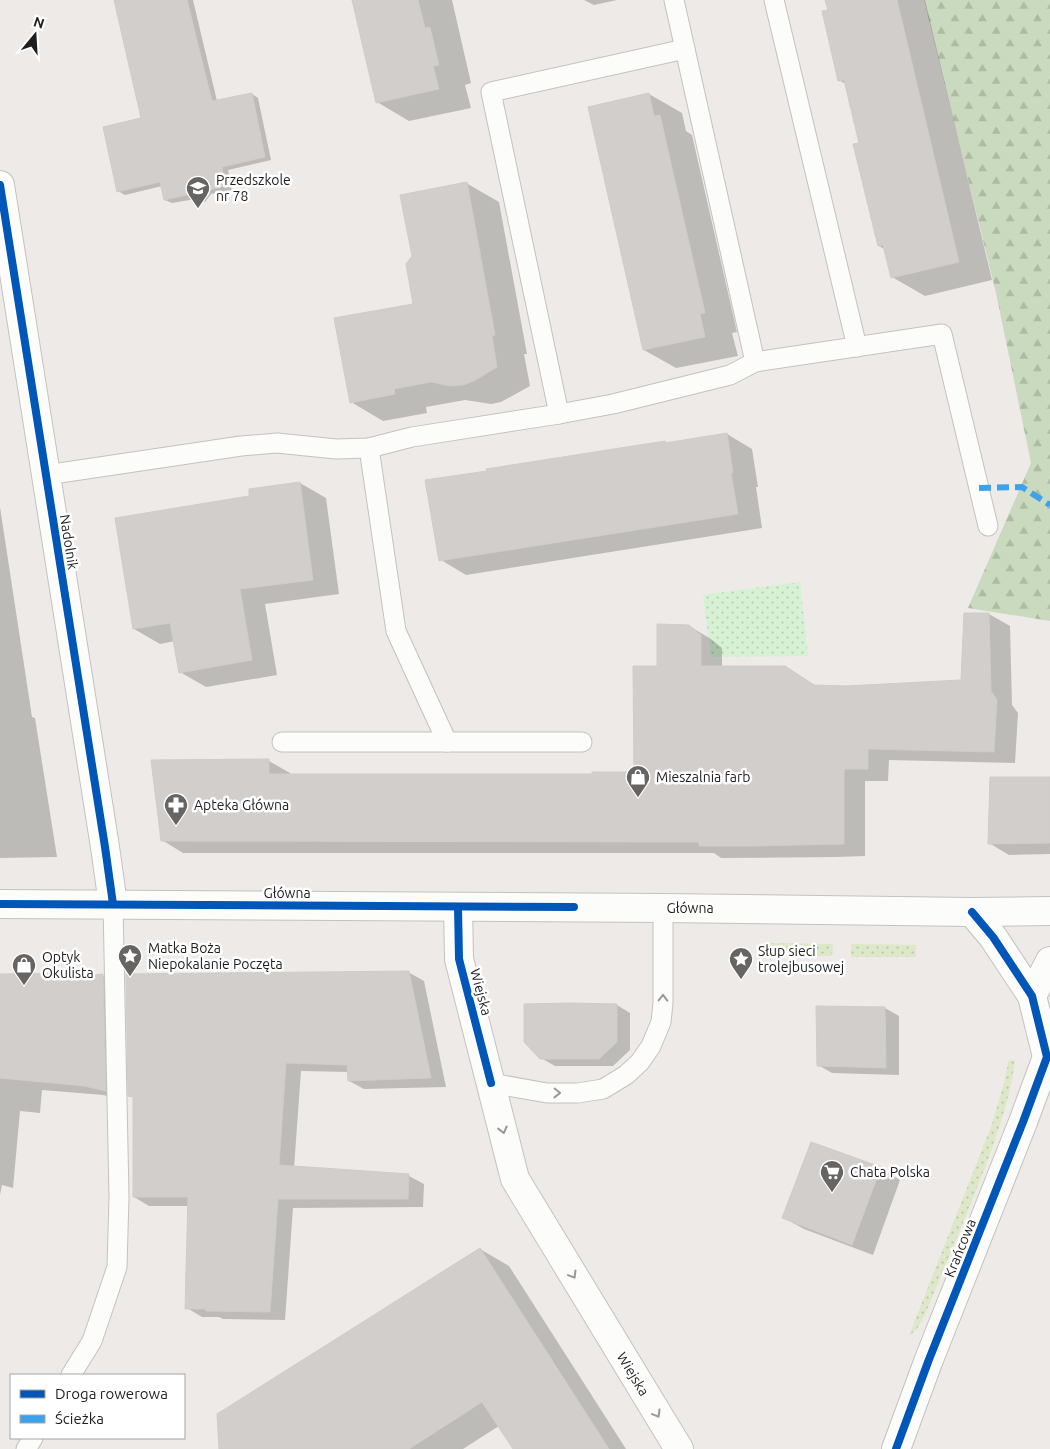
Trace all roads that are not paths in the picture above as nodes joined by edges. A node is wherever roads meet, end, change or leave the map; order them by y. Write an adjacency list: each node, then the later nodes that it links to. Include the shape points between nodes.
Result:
1 (674, 0): 3 (lane)
2 (774, 0): 5 (lane)
3 (685, 49): 6 (lane); 7 (lane, via 491,92)
4 (1, 189): 9 (street, Nadolnik)
5 (857, 347): 6 (lane); 10 (lane, via 942,334)
6 (755, 362): 7 (lane, via 730,375)
7 (560, 414): 8 (lane, via 412,437)
8 (369, 448): 9 (lane, via 336,449 277,443); 12 (lane, via 396,631)
9 (46, 475): 15 (street, Nadolnik)
10 (988, 526)
11 (282, 742): 12 (lane)
12 (447, 742): 13 (lane)
13 (582, 742)
14 (0, 904): 15 (street, Główna)
15 (113, 904): 16 (street, Główna); 24 (lane, via 119,1197 117,1267 92,1341)
16 (458, 907): 17 (street, Główna); 23 (street, Wiejska, via 459,959)
17 (663, 908): 19 (street, Główna); 23 (lane, one-way to 17, via 547,1093 578,1094 603,1089 640,1062 661,1022)
18 (1050, 911): 19 (street, Główna)
19 (972, 912): 21 (street, Krańcowa, via 993,937)
20 (1050, 961): 21 (street)
21 (1032, 996): 22 (street, Krańcowa)
22 (1048, 1056): 26 (street, Krańcowa)
23 (491, 1083): 25 (street, Wiejska, one-way to 25, via 515,1179)
24 (72, 1374)
25 (679, 1449)
26 (896, 1449)

